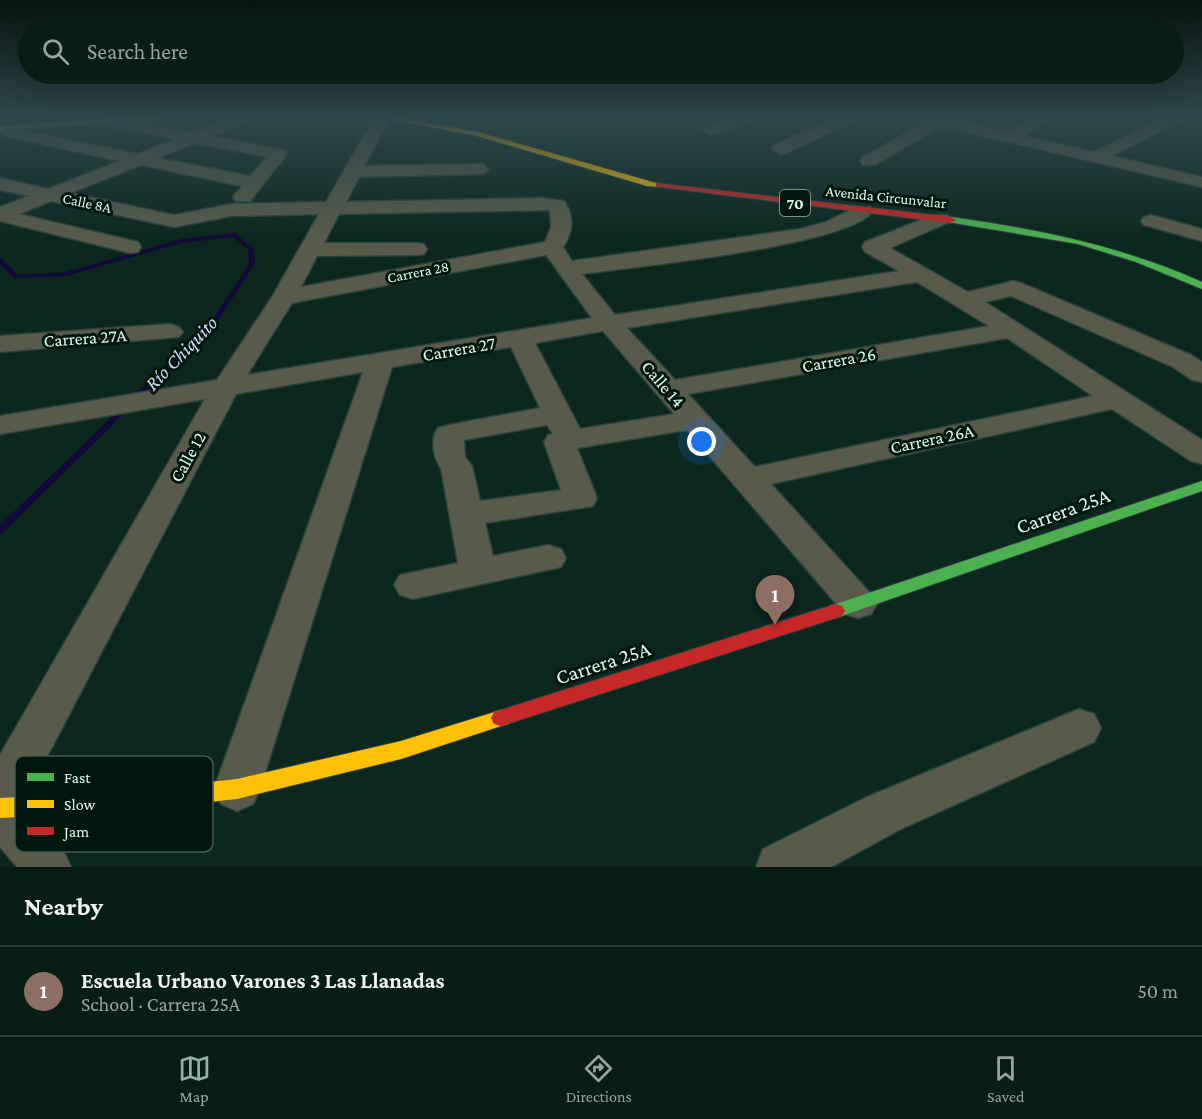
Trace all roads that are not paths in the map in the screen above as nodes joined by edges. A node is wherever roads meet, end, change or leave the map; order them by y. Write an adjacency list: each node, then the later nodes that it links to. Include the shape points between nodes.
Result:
1 (128, 158): 7 (street)
2 (145, 158): 7 (street)
3 (274, 158): 11 (street)
4 (360, 158): 9 (street, Calle 12)
5 (560, 158): 16 (main road, Avenida Circunvalar / 70, via 647,184)
6 (1103, 158): 10 (street)
7 (139, 161): 11 (street); 13 (street)
8 (479, 169): 9 (street)
9 (353, 172): 14 (street, Calle 12)
10 (1202, 182)
11 (255, 183): 15 (street)
12 (0, 184): 13 (street, Calle 8A)
13 (52, 195): 15 (street, Calle 8A, via 174,221); 17 (street)
14 (331, 208): 15 (street); 23 (street, Calle 12); 24 (street, via 557,205 561,211)
15 (231, 210)
16 (864, 211): 18 (main road, Avenida Circunvalar / 70); 24 (street, Carrera 28, via 837,226 786,238)
17 (0, 215): 21 (street)
18 (940, 219): 25 (street, via 873,247); 26 (main road, Avenida Circunvalar / 70, via 1072,238 1152,262)
19 (1151, 221): 20 (street)
20 (1202, 235)
21 (130, 247)
22 (416, 249): 23 (street)
23 (309, 250): 27 (street, Calle 12)
24 (559, 258): 27 (street, Carrera 28); 29 (street, Calle 14)
25 (918, 275): 28 (street); 29 (street, Carrera 27)
26 (1199, 282)
27 (284, 297): 37 (street, Calle 12)
28 (965, 300): 30 (street); 36 (street, via 1013,288 1182,361)
29 (609, 323): 32 (street, Carrera 27); 38 (street, Calle 14)
30 (1011, 330): 38 (street, Carrera 26); 39 (street)
31 (170, 332): 33 (street, Carrera 27A)
32 (520, 339): 35 (street, Carrera 27); 42 (street)
33 (9, 344): 34 (street)
34 (0, 363)
35 (380, 363): 37 (street, Carrera 27); 54 (street)
36 (1202, 374)
37 (226, 387): 41 (street, Carrera 27); 52 (street, Calle 12)
38 (668, 390): 40 (street, Calle 14)
39 (1117, 399): 43 (street); 44 (street, Carrera 26A)
40 (694, 420): 42 (street); 44 (street, Calle 14)
41 (0, 425)
42 (564, 427): 46 (street, via 559,442 581,498); 46 (street, via 449,434 450,459 456,466)
43 (1202, 454)
44 (747, 479): 50 (street, Calle 14)
45 (1202, 486): 50 (main road, Carrera 25A)
46 (465, 514): 48 (street)
47 (548, 558): 48 (street)
48 (478, 571): 49 (street)
49 (413, 585)
50 (858, 604): 54 (main road, Carrera 25A, via 401,750)
51 (1079, 728): 63 (street, via 884,813)
52 (24, 756)
53 (15, 773): 56 (street, Calle 12)
54 (237, 789): 55 (main road, Carrera 25A)
55 (213, 792)
56 (0, 800)
57 (15, 807): 58 (main road, Carrera 25A)
58 (0, 808)
59 (0, 813): 60 (street)
60 (15, 828)
61 (36, 852): 62 (street)
62 (46, 867)
63 (781, 867)

